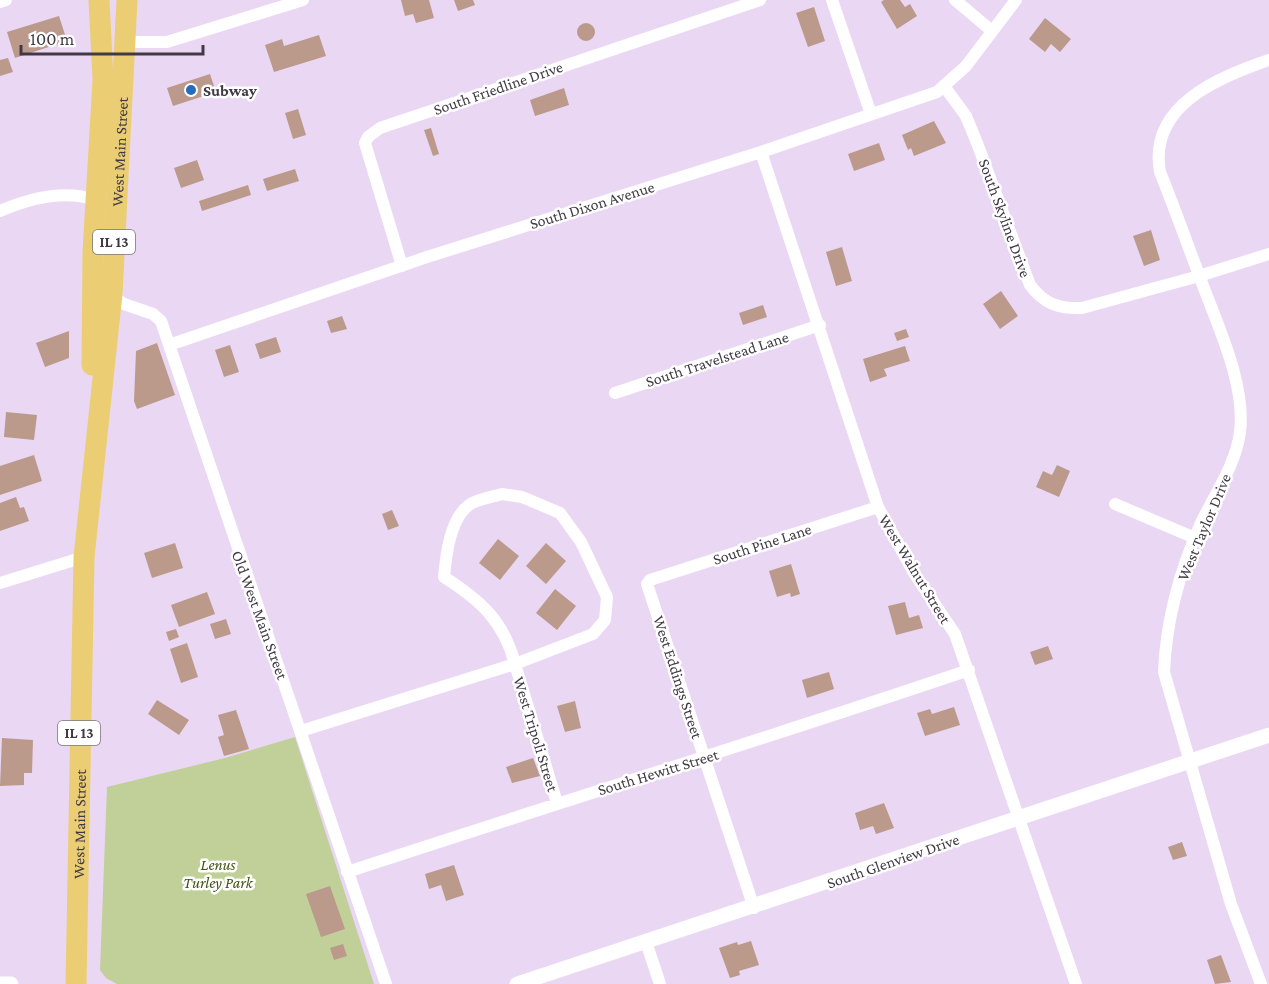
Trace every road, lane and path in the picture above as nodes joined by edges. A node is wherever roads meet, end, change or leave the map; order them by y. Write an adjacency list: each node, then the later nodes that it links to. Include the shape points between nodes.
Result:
1 (6, 0): 9 (street)
2 (99, 0): 16 (highway, West Main Street / IL 13, via 104,80)
3 (127, 0): 11 (highway, West Main Street / IL 13)
4 (303, 0): 11 (street, via 167,42)
5 (760, 0): 19 (street, South Friedline Drive, via 380,128 365,143)
6 (832, 0): 14 (street)
7 (955, 0): 10 (street)
8 (1016, 0): 10 (street, South Dixon Avenue)
9 (0, 2)
10 (992, 31): 13 (street, South Dixon Avenue, via 966,66)
11 (123, 42): 22 (highway, West Main Street / IL 13)
12 (1269, 60): 20 (street, West Taylor Drive, via 1205,88 1177,109 1158,144 1160,172)
13 (944, 86): 14 (street, South Dixon Avenue, via 937,92); 20 (street, South Skyline Drive, via 966,116 1030,285 1044,300 1062,308 1082,308)
14 (870, 114): 15 (street, South Dixon Avenue)
15 (761, 152): 19 (street, South Dixon Avenue); 23 (street, West Walnut Street)
16 (95, 200): 17 (street, via 82,195 58,195); 21 (highway, West Main Street / IL 13)
17 (0, 211)
18 (1269, 254): 20 (street, South Skyline Drive)
19 (402, 266): 24 (street, South Dixon Avenue)
20 (1199, 276): 29 (street, West Taylor Drive, via 1230,359 1240,431 1235,454)
21 (93, 283): 22 (street, Old West Main Street); 26 (highway, West Main Street / IL 13)
22 (112, 294): 24 (street, Old West Main Street, via 161,321); 26 (highway, West Main Street / IL 13)
23 (820, 325): 25 (street, South Travelstead Lane); 28 (street, West Walnut Street)
24 (169, 345): 35 (street, Old West Main Street)
25 (615, 393)
26 (90, 483): 30 (highway, West Main Street / IL 13)
27 (1115, 504): 29 (street)
28 (878, 507): 32 (street, South Pine Lane); 34 (street, West Walnut Street, via 914,573 955,634)
29 (1196, 538): 38 (street, West Taylor Drive, via 1174,605 1164,672)
30 (84, 557): 31 (street); 46 (highway, West Main Street / IL 13)
31 (0, 583)
32 (647, 584): 37 (street, West Eddings Street)
33 (515, 664): 33 (street, via 509,641 487,609 444,577 456,522 469,505 502,494 522,497 560,513 582,542 607,597 604,620 593,634); 35 (street); 39 (street, West Tripoli Street)
34 (969, 670): 37 (street, South Hewitt Street); 40 (street, West Walnut Street)
35 (301, 731): 41 (street, Old West Main Street)
36 (1269, 735): 38 (street, South Glenview Drive)
37 (704, 758): 39 (street, South Hewitt Street); 42 (street, West Eddings Street)
38 (1191, 762): 40 (street, South Glenview Drive); 51 (street, West Taylor Drive, via 1231,904)
39 (557, 803): 41 (street, South Hewitt Street)
40 (1019, 818): 42 (street, South Glenview Drive); 50 (street, West Walnut Street)
41 (347, 872): 47 (street, Old West Main Street)
42 (754, 908): 43 (street, South Glenview Drive)
43 (646, 942): 48 (street, South Glenview Drive); 49 (street)
44 (0, 984): 45 (street)
45 (11, 984)
46 (76, 984)
47 (386, 984)
48 (517, 984)
49 (660, 984)
50 (1076, 984)
51 (1261, 984)

